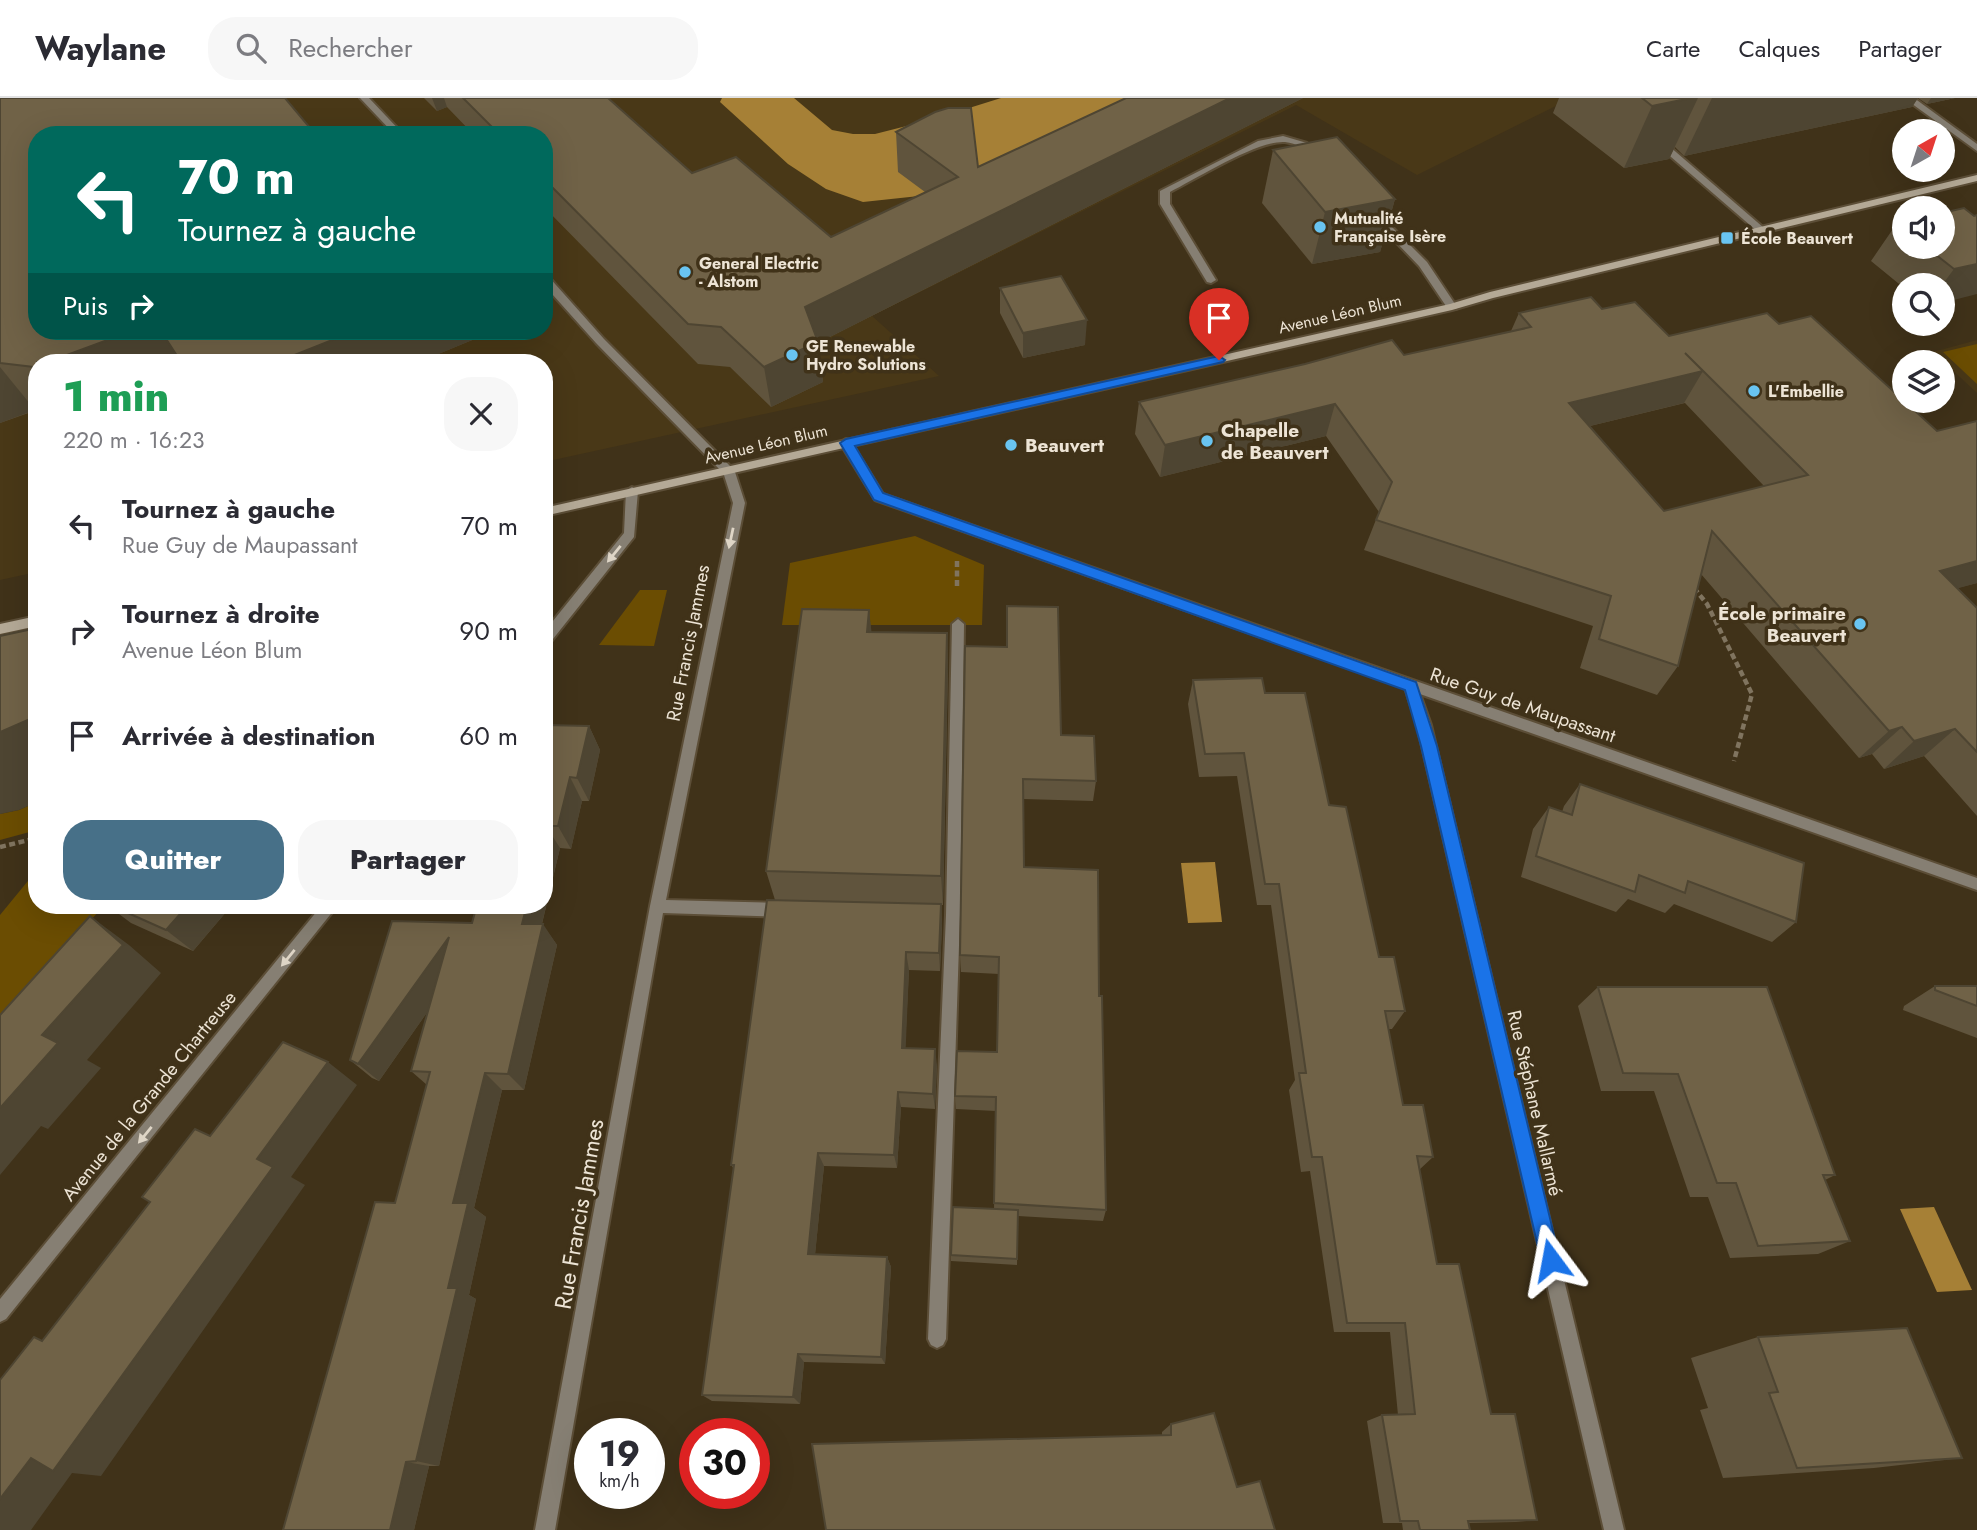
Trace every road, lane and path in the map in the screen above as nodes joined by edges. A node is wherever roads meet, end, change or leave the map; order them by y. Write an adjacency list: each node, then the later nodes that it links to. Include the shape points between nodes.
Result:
1 (364, 98): 3 (street)
2 (1908, 98): 5 (street)
3 (391, 126)
4 (1649, 132): 9 (street)
5 (1977, 148)
6 (1322, 160): 10 (street, via 1297,141 1277,138 1166,191 1165,204)
7 (1977, 178): 9 (street, Avenue Léon Blum)
8 (1368, 207): 12 (street, via 1423,264)
9 (1761, 230): 12 (street, Avenue Léon Blum)
10 (1211, 280)
11 (553, 288): 14 (street)
12 (1452, 307): 13 (street, Avenue Léon Blum)
13 (846, 443): 14 (street, Avenue Léon Blum); 17 (street, Rue Guy de Maupassant, via 879,497)
14 (729, 472): 15 (street, Avenue Léon Blum); 28 (street, Rue Francis Jammes, one-way to 28, via 738,503)
15 (632, 491): 16 (street, Avenue Léon Blum); 22 (street, one-way to 22, via 630,534)
16 (553, 510)
17 (973, 530): 20 (path, via 957,553); 23 (street, Rue Guy de Maupassant)
18 (1691, 584): 24 (path, via 1707,604 1752,694)
19 (28, 623): 21 (street)
20 (958, 624): 32 (street)
21 (0, 629)
22 (553, 630)
23 (1411, 686): 24 (street, Rue Guy de Maupassant); 34 (street, Rue Stéphane Mallarmé, via 1430,749)
24 (1725, 796): 27 (street, Rue Guy de Maupassant)
25 (28, 840): 26 (path)
26 (0, 847)
27 (1977, 884)
28 (657, 906): 29 (street); 33 (street, Rue Francis Jammes)
29 (805, 911)
30 (324, 914): 31 (street, Avenue de la Grande Chartreuse, one-way to 31)
31 (0, 1313)
32 (937, 1339)
33 (545, 1530)
34 (1614, 1530)

